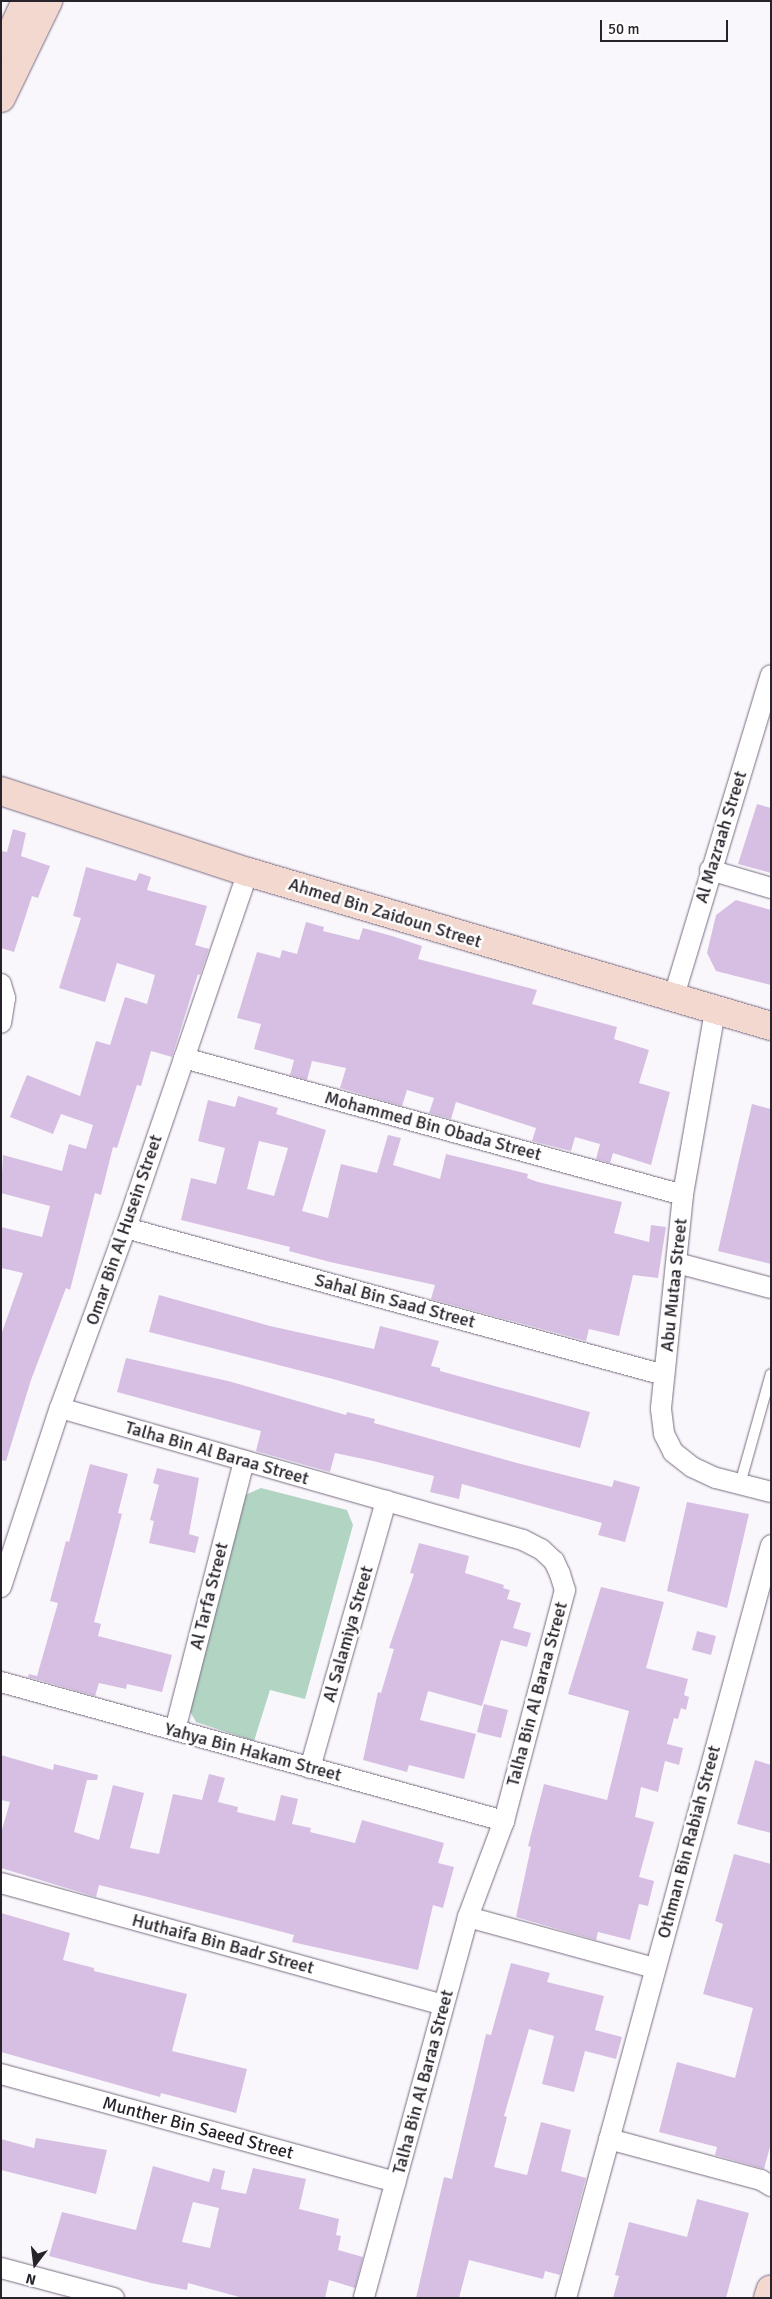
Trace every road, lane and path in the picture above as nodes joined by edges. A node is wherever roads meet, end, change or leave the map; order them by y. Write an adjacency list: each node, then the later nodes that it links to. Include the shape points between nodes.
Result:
1 (26, 1): 3 (street)
2 (48, 1): 4 (street)
3 (1, 55)
4 (1, 98)
5 (771, 675): 7 (street, Al Mazraah Street)
6 (1, 791): 8 (street, Ahmed Bin Zaidoun Street)
7 (710, 870): 9 (street); 11 (street, Al Mazraah Street)
8 (248, 872): 11 (street, Ahmed Bin Zaidoun Street); 15 (street, Omar Bin Al Husein Street)
9 (771, 888)
10 (1, 984): 13 (street, via 5,998)
11 (673, 999): 12 (street, Ahmed Bin Zaidoun Street)
12 (715, 1011): 14 (street, Ahmed Bin Zaidoun Street); 16 (street, Abu Mutaa Street)
13 (1, 1023)
14 (771, 1026)
15 (184, 1058): 16 (street, Mohammed Bin Obada Street); 17 (street, Omar Bin Al Husein Street)
16 (683, 1195): 18 (street, Abu Mutaa Street)
17 (126, 1228): 21 (street, Sahal Bin Saad Street); 22 (street, Omar Bin Al Husein Street)
18 (677, 1263): 19 (street); 21 (street, Abu Mutaa Street)
19 (771, 1288)
20 (771, 1374): 24 (lane)
21 (664, 1375): 24 (street, Abu Mutaa Street, via 661,1409 664,1434 673,1452 692,1468)
22 (60, 1408): 23 (street, Talha Bin Al Baraa Street); 28 (street, Omar Bin Al Husein Street)
23 (244, 1461): 26 (street, Talha Bin Al Baraa Street); 30 (street, Al Tarfa Street)
24 (740, 1484): 25 (street, Abu Mutaa Street)
25 (771, 1492)
26 (386, 1501): 31 (street, Al Salamiya Street); 32 (street, Talha Bin Al Baraa Street, via 523,1540 541,1549 554,1561 560,1574 564,1590)
27 (771, 1545): 35 (street, Othman Bin Rabiah Street)
28 (1, 1587)
29 (1, 1682): 30 (street, Yahya Bin Hakam Street)
30 (175, 1730): 31 (street, Yahya Bin Hakam Street)
31 (310, 1768): 32 (street, Yahya Bin Hakam Street)
32 (504, 1821): 34 (street, Talha Bin Al Baraa Street)
33 (1, 1883): 36 (street, Huthaifa Bin Badr Street)
34 (468, 1917): 35 (street); 36 (street, Talha Bin Al Baraa Street)
35 (655, 1968): 38 (street, Othman Bin Rabiah Street)
36 (444, 2005): 40 (street, Talha Bin Al Baraa Street)
37 (1, 2074): 40 (street, Munther Bin Saeed Street)
38 (609, 2140): 39 (street); 45 (street, Othman Bin Rabiah Street)
39 (767, 2181)
40 (396, 2182): 44 (street, Talha Bin Al Baraa Street)
41 (1, 2268): 43 (street)
42 (771, 2289): 46 (street)
43 (114, 2298)
44 (364, 2298)
45 (566, 2298)
46 (768, 2298)

